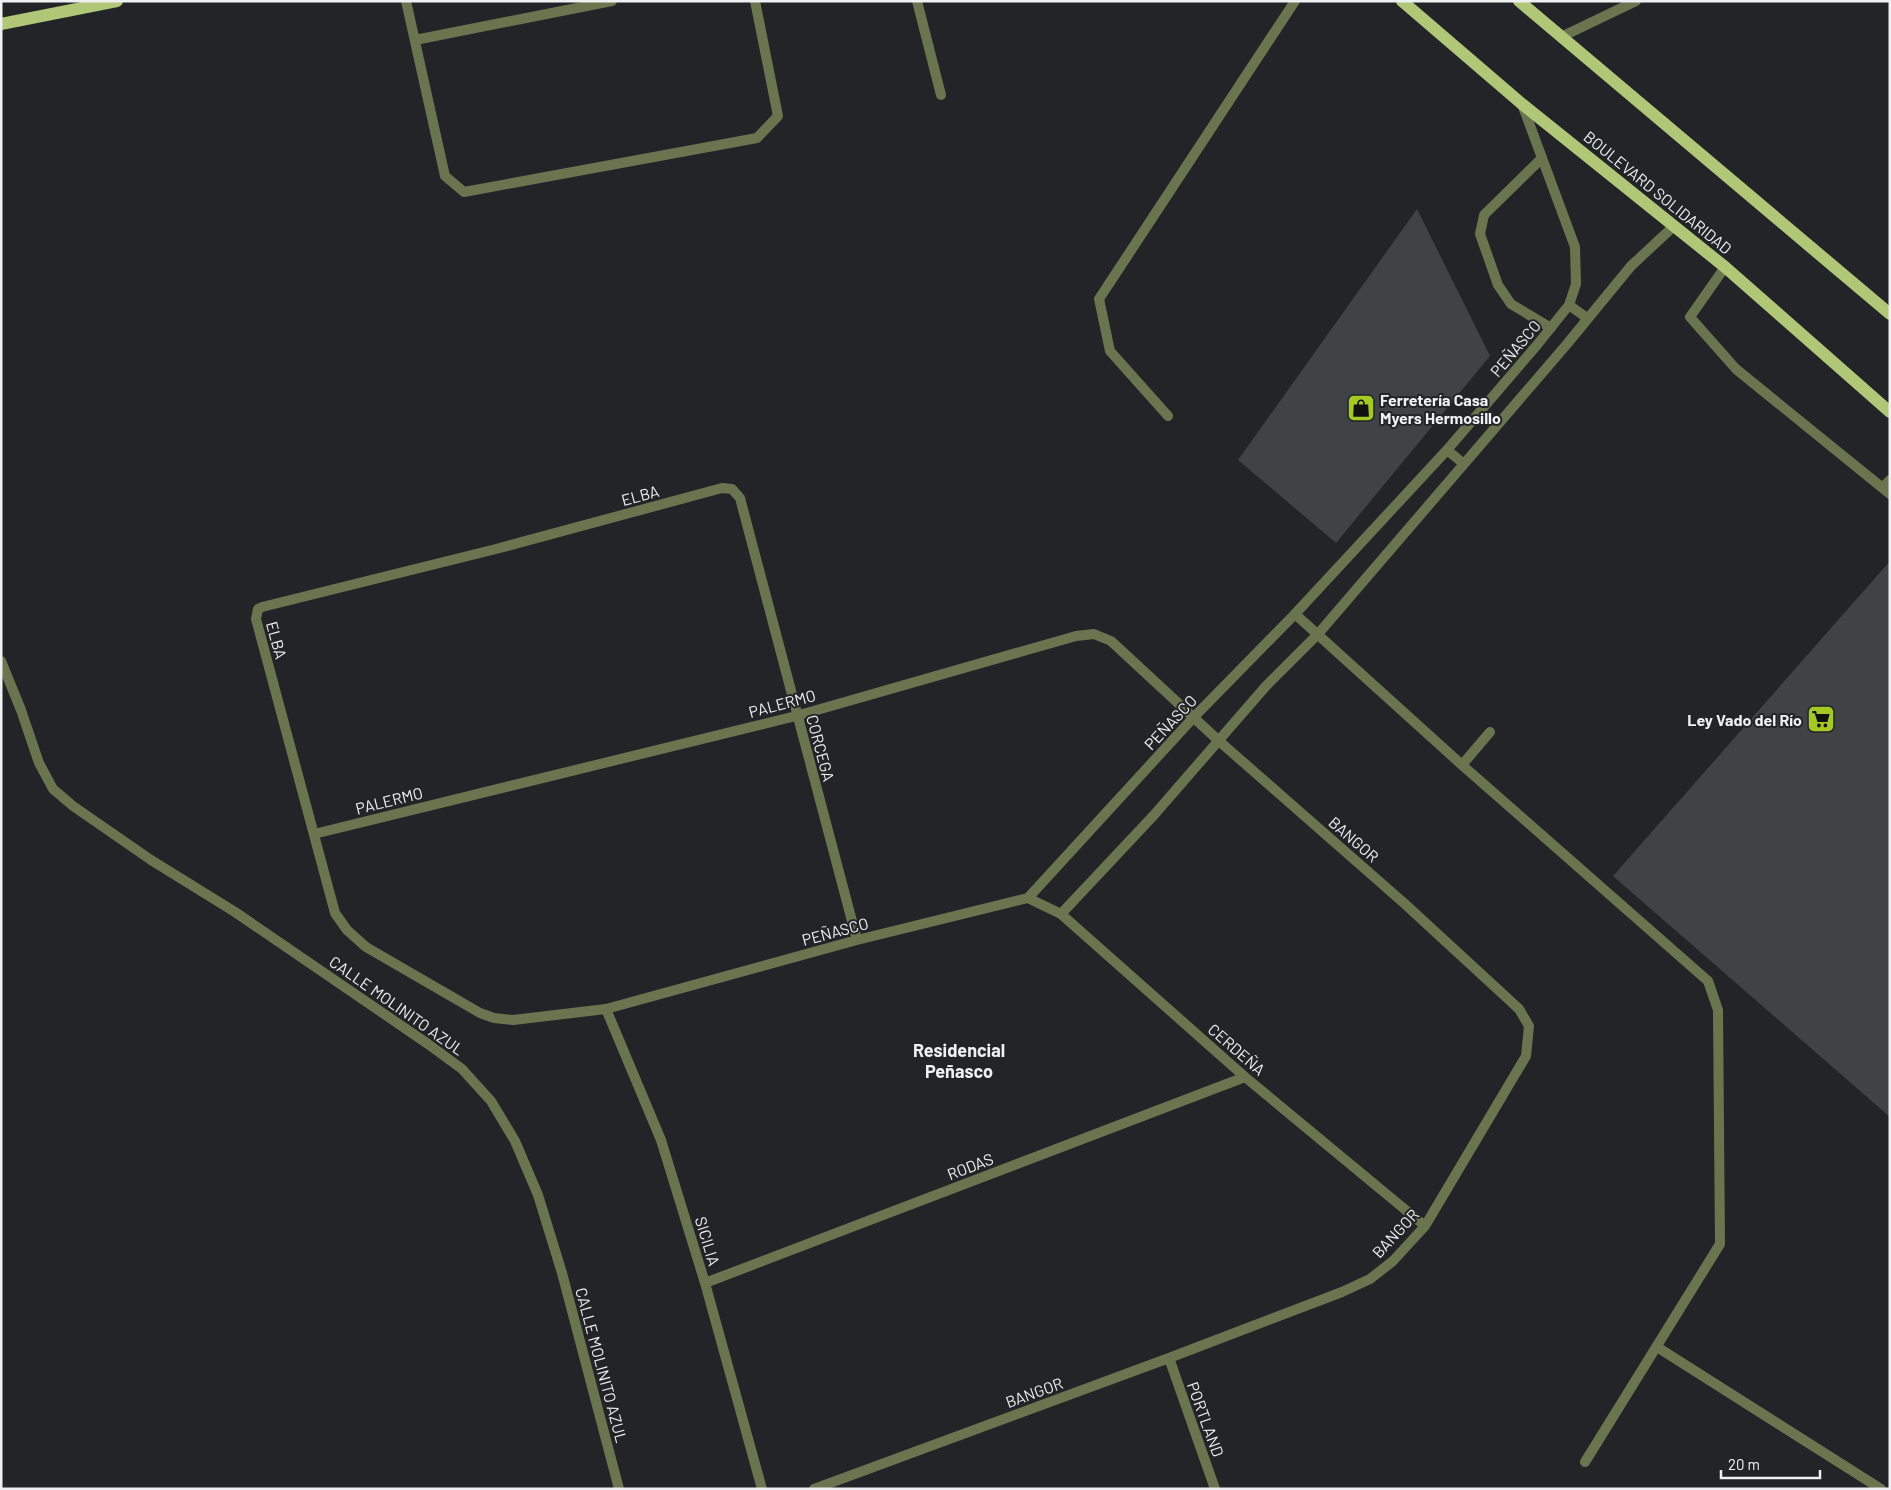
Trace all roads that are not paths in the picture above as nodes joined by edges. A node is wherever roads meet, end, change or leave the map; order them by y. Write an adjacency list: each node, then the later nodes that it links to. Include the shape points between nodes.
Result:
1 (117, 1): 10 (main road)
2 (406, 1): 12 (street)
3 (612, 1): 12 (street)
4 (755, 1): 12 (street, via 778,116 757,138 464,192 445,176)
5 (917, 1): 13 (street)
6 (1294, 1): 23 (street, via 1099,299 1110,351)
7 (1402, 1): 14 (main road, BOULEVARD SOLIDARIDAD)
8 (1519, 1): 11 (main road)
9 (1636, 1): 11 (street)
10 (1, 24)
11 (1561, 37): 19 (main road)
12 (415, 40)
13 (941, 95)
14 (1522, 104): 15 (street, PEÑASCO); 16 (main road, BOULEVARD SOLIDARIDAD)
15 (1542, 158): 18 (street, PEÑASCO, via 1575,247 1576,284); 21 (street, via 1484,215 1480,234 1498,285 1511,304)
16 (1674, 226): 17 (main road, BOULEVARD SOLIDARIDAD); 20 (street, via 1631,266)
17 (1725, 267): 22 (main road, BOULEVARD SOLIDARIDAD); 26 (street, via 1690,317 1736,369 1804,426)
18 (1569, 305): 20 (street); 21 (street, PEÑASCO)
19 (1890, 314)
20 (1587, 318): 25 (street)
21 (1551, 328): 24 (street, PEÑASCO)
22 (1890, 412)
23 (1168, 416)
24 (1447, 450): 25 (street); 28 (street, PEÑASCO)
25 (1464, 464): 29 (street)
26 (1887, 487)
27 (722, 488): 31 (street, CORCEGA, via 732,490 740,498); 36 (street, ELBA, via 258,609 256,619)
28 (1295, 614): 29 (street); 32 (street, PEÑASCO)
29 (1318, 634): 34 (street, via 1266,686); 35 (street)
30 (1, 661): 48 (street, CALLE MOLINITO AZUL, via 39,763 53,789 151,860 235,912 462,1068 491,1101 515,1141 538,1195)
31 (796, 716): 32 (street, PALERMO, via 1076,636 1094,634 1111,641); 36 (street, PALERMO); 39 (street, CORCEGA)
32 (1193, 718): 34 (street, PALERMO); 37 (street, PEÑASCO)
33 (1490, 732): 35 (street)
34 (1219, 741): 38 (street); 43 (street, BANGOR, via 1519,1009 1529,1026 1526,1056)
35 (1462, 766): 45 (street, via 1708,982 1718,1010 1720,1244)
36 (314, 834): 41 (street, ELBA, via 335,913 347,930 366,947)
37 (1028, 898): 38 (street, CERDEÑA); 39 (street, PEÑASCO)
38 (1061, 914): 42 (street, CERDEÑA)
39 (857, 940): 40 (street, PEÑASCO)
40 (606, 1009): 41 (street, PEÑASCO, via 513,1020); 44 (street, SICILIA, via 661,1140)
41 (480, 1013)
42 (1245, 1077): 43 (street, CERDEÑA); 44 (street, RODAS)
43 (1425, 1226): 46 (street, BANGOR, via 1393,1261 1370,1279)
44 (705, 1283): 49 (street, SICILIA)
45 (1657, 1347): 47 (street); 52 (street)
46 (1169, 1358): 50 (street, BANGOR); 51 (street, PORTLAND)
47 (1585, 1462)
48 (619, 1489)
49 (762, 1489)
50 (814, 1489)
51 (1215, 1489)
52 (1881, 1489)

